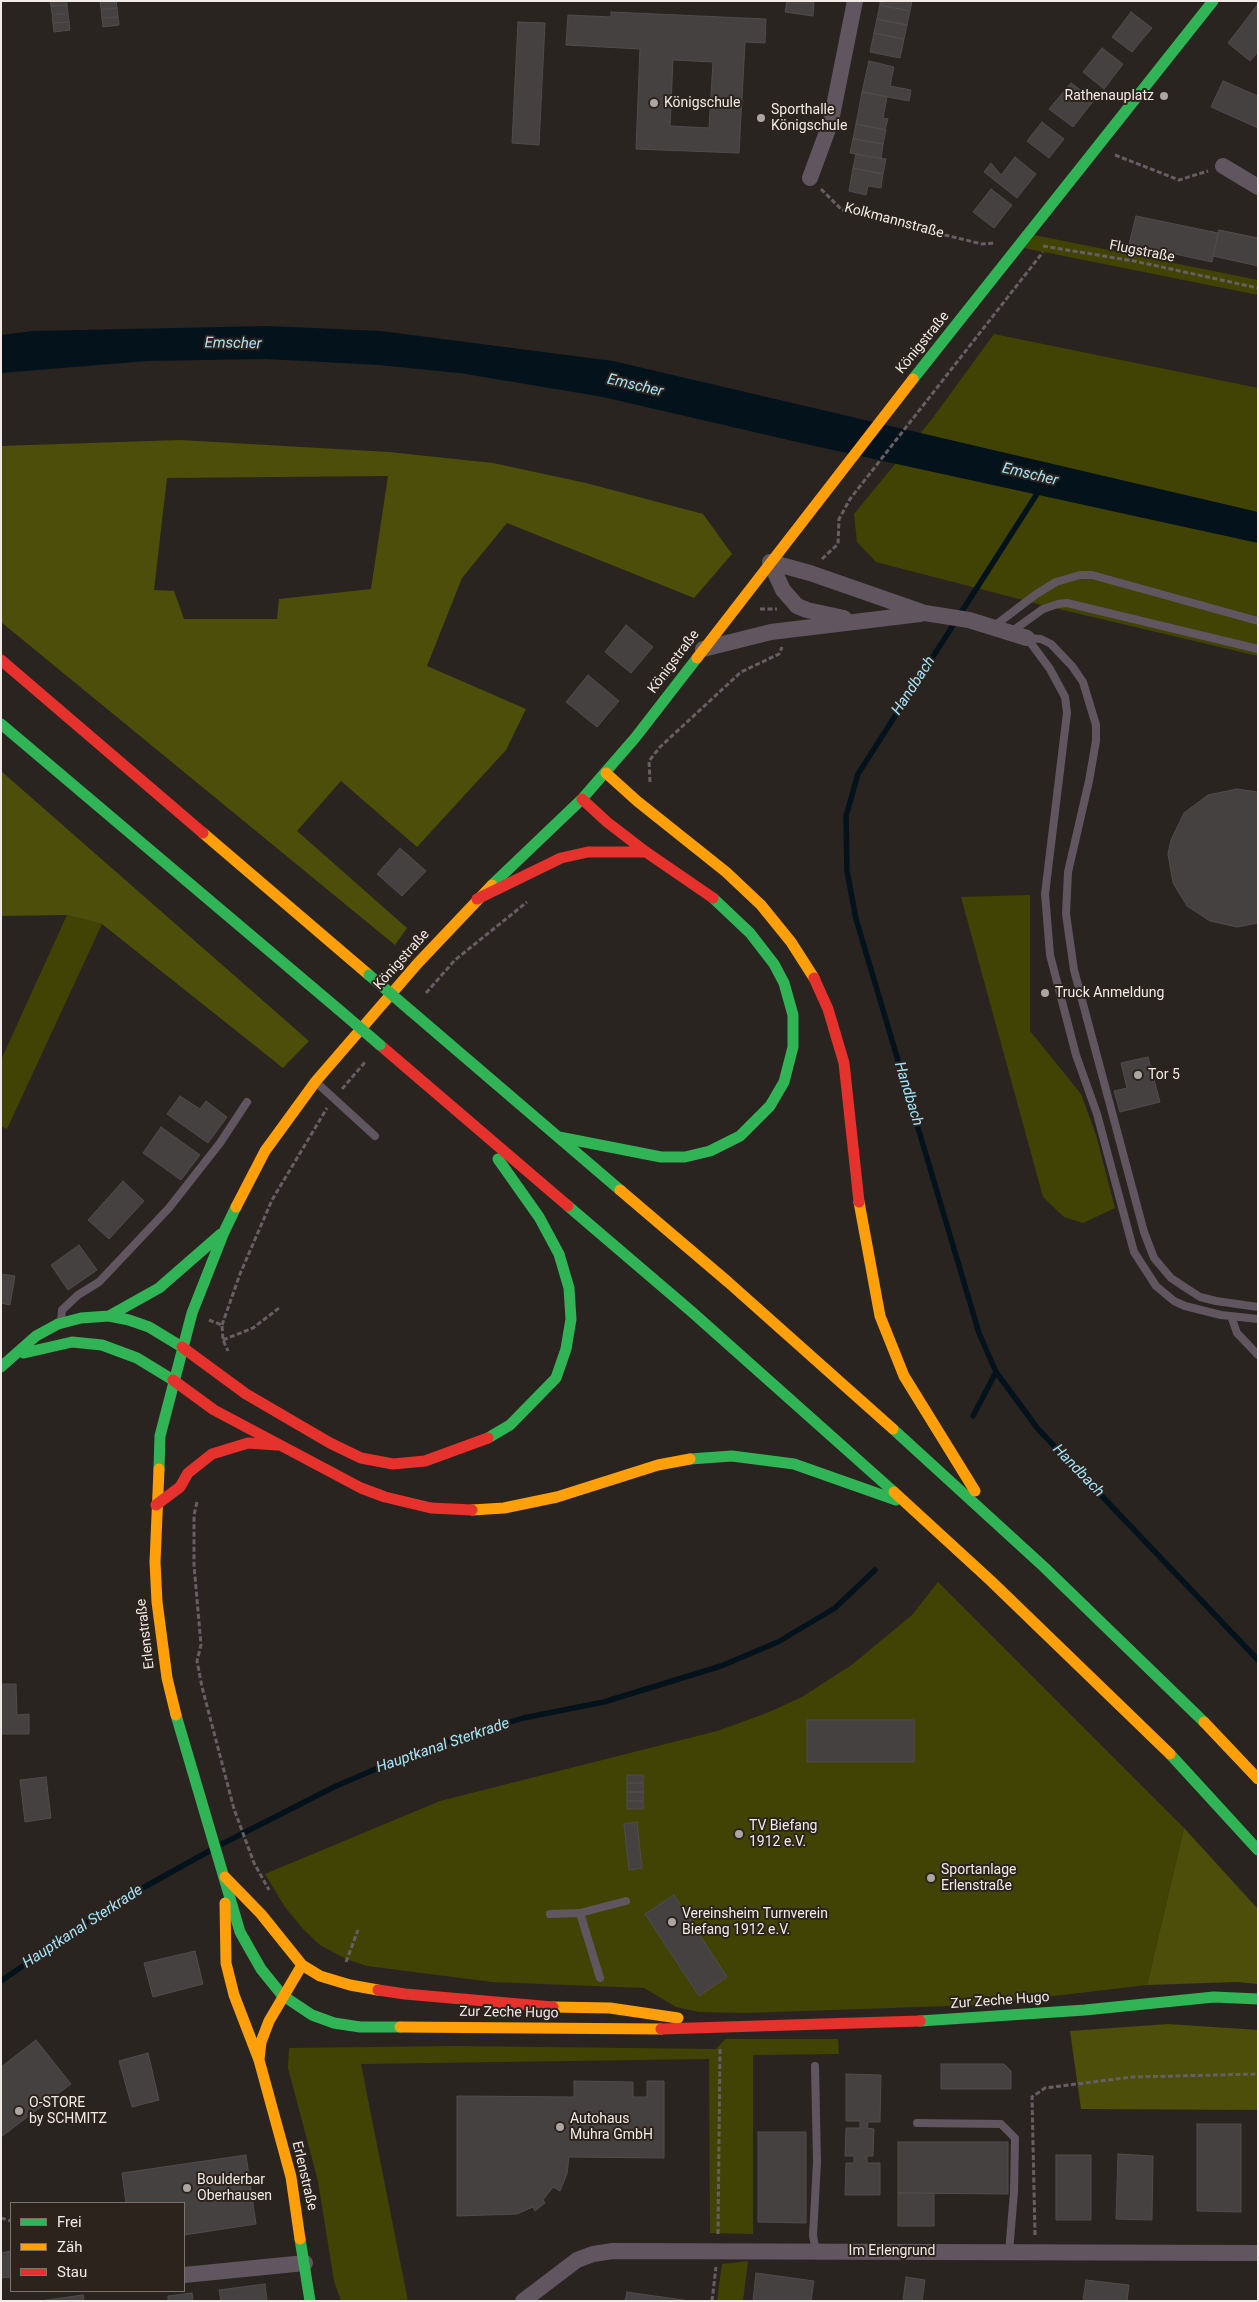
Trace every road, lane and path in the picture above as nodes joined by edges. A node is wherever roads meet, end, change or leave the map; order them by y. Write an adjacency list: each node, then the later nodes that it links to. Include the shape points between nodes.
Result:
1 (855, 1): 7 (street, via 831,121)
2 (1213, 1): 3 (main road, Königstraße)
3 (1096, 148): 4 (path); 10 (main road, Königstraße)
4 (1116, 156): 5 (path); 6 (path, via 1179,180)
5 (1110, 164)
6 (1223, 166): 8 (street)
7 (810, 178): 10 (path, Kolkmannstraße, via 842,210 982,244)
8 (1258, 187)
9 (1053, 239): 11 (path)
10 (1022, 244): 11 (path, Flugstraße); 14 (main road, Königstraße)
11 (1047, 246): 12 (path, Flugstraße, via 1134,260); 13 (path, via 850,499 839,519)
12 (1258, 288)
13 (838, 544)
14 (770, 562): 15 (street); 16 (street, via 783,590 797,606); 22 (main road, Königstraße)
15 (925, 613): 16 (street); 18 (street)
16 (856, 620): 19 (street)
17 (1258, 620): 18 (lane, via 1080,575 1056,582 1035,594)
18 (993, 627): 20 (street)
19 (783, 630): 22 (street); 27 (path, via 783,646 779,654 741,672 660,747 649,762)
20 (1011, 632): 21 (street); 23 (lane, via 1042,609 1067,603)
21 (1027, 638): 37 (lane, via 1041,638 1072,666 1083,682 1096,724 1090,773 1068,872 1066,914 1074,970 1144,1232 1154,1258 1171,1278 1186,1288 1200,1297 1216,1301); 40 (lane, via 1050,669 1065,698 1067,713 1045,894 1050,955 1134,1252 1156,1286 1174,1302)
22 (703, 649): 26 (main road, Königstraße)
23 (1258, 650)
24 (1, 660): 35 (main road, bridge)
25 (1, 724): 33 (main road, bridge)
26 (606, 773): 28 (main road, Königstraße); 53 (main road, via 761,905 791,942 816,982 828,1009 844,1063 867,1257 888,1340 918,1400)
27 (652, 787)
28 (582, 799): 29 (main road); 30 (main road, Königstraße)
29 (646, 852): 30 (main road, via 588,852 561,858); 35 (main road, via 727,909 750,932 774,964 784,982 793,1015 793,1047 787,1073 763,1114 740,1136 710,1152 661,1157)
30 (477, 900): 31 (main road, Königstraße)
31 (316, 1081): 34 (lane); 36 (main road, Königstraße, via 265,1151)
32 (247, 1102): 42 (lane, via 220,1143 169,1208 99,1282 62,1310)
33 (474, 1125): 45 (main road, via 550,1237 565,1271 571,1302 570,1334 556,1378 510,1425 485,1440 426,1461 393,1464 361,1458 246,1394); 52 (main road, via 692,1312)
34 (375, 1136)
35 (558, 1137): 53 (main road, via 728,1282)
36 (224, 1232): 39 (main road, via 152,1293); 45 (main road, Königstraße)
37 (1258, 1306)
38 (279, 1308): 43 (path, via 253,1328)
39 (109, 1316): 42 (main road); 45 (main road, via 149,1327)
40 (1231, 1316): 41 (lane); 46 (lane, via 1237,1333)
41 (1258, 1319)
42 (60, 1323): 44 (lane); 47 (main road)
43 (223, 1340)
44 (62, 1343): 47 (main road); 48 (main road, via 87,1343 122,1352)
45 (182, 1347): 48 (main road, Königstraße)
46 (1258, 1355)
47 (5, 1357)
48 (172, 1380): 49 (main road, via 214,1410); 51 (main road, Erlenstraße, via 160,1436)
49 (278, 1445): 51 (main road, via 248,1444 212,1454 188,1473 180,1487); 52 (main road, via 362,1488 408,1503 438,1508 480,1510 530,1504 658,1465 686,1459 732,1456 794,1464)
50 (199, 1496): 56 (path, via 194,1515 194,1565 201,1645 197,1661 234,1809)
51 (156, 1505): 57 (main road, Erlenstraße, via 156,1602 167,1678)
52 (909, 1505): 55 (main road, via 1164,1748)
53 (993, 1520): 54 (main road, via 1200,1718)
54 (1258, 1780)
55 (1258, 1850)
56 (254, 1863)
57 (225, 1877): 63 (main road, Erlenstraße, via 261,1914); 65 (main road, Erlenstraße, via 240,1932 261,1969); 69 (main road, Erlenstraße, via 226,1963 234,1995)
58 (626, 1902): 59 (lane)
59 (580, 1913): 60 (lane); 64 (lane)
60 (550, 1914)
61 (358, 1930): 62 (path)
62 (345, 1965)
63 (302, 1966): 65 (main road, Erlenstraße); 67 (main road, Zur Zeche Hugo, via 320,1976 350,1985 405,1994 557,2007 610,2008)
64 (600, 1978)
65 (282, 1995): 67 (main road, Zur Zeche Hugo, via 312,2015 360,2027 654,2030); 69 (main road, Erlenstraße, via 261,2042)
66 (1258, 1999): 67 (main road, Zur Zeche Hugo, via 1214,1997 922,2022)
67 (744, 2026)
68 (720, 2043): 75 (path)
69 (259, 2060): 78 (main road, Erlenstraße, via 291,2177)
70 (815, 2066): 73 (lane, via 813,2236)
71 (1258, 2074): 74 (path, via 1132,2077 1046,2088 1032,2097)
72 (917, 2123): 76 (lane, via 1001,2124 1015,2138)
73 (816, 2251): 75 (street, Im Erlengrund); 76 (street, Im Erlengrund)
74 (1036, 2251): 76 (street, Im Erlengrund); 77 (street, Im Erlengrund)
75 (718, 2252): 80 (street, Im Erlengrund, via 613,2251 593,2254 562,2269); 83 (path)
76 (1009, 2252)
77 (1258, 2253)
78 (305, 2263): 79 (street); 81 (main road, Erlenstraße)
79 (185, 2275)
80 (535, 2295): 82 (street, Im Erlengrund)
81 (310, 2301)
82 (523, 2301)
83 (712, 2301)

